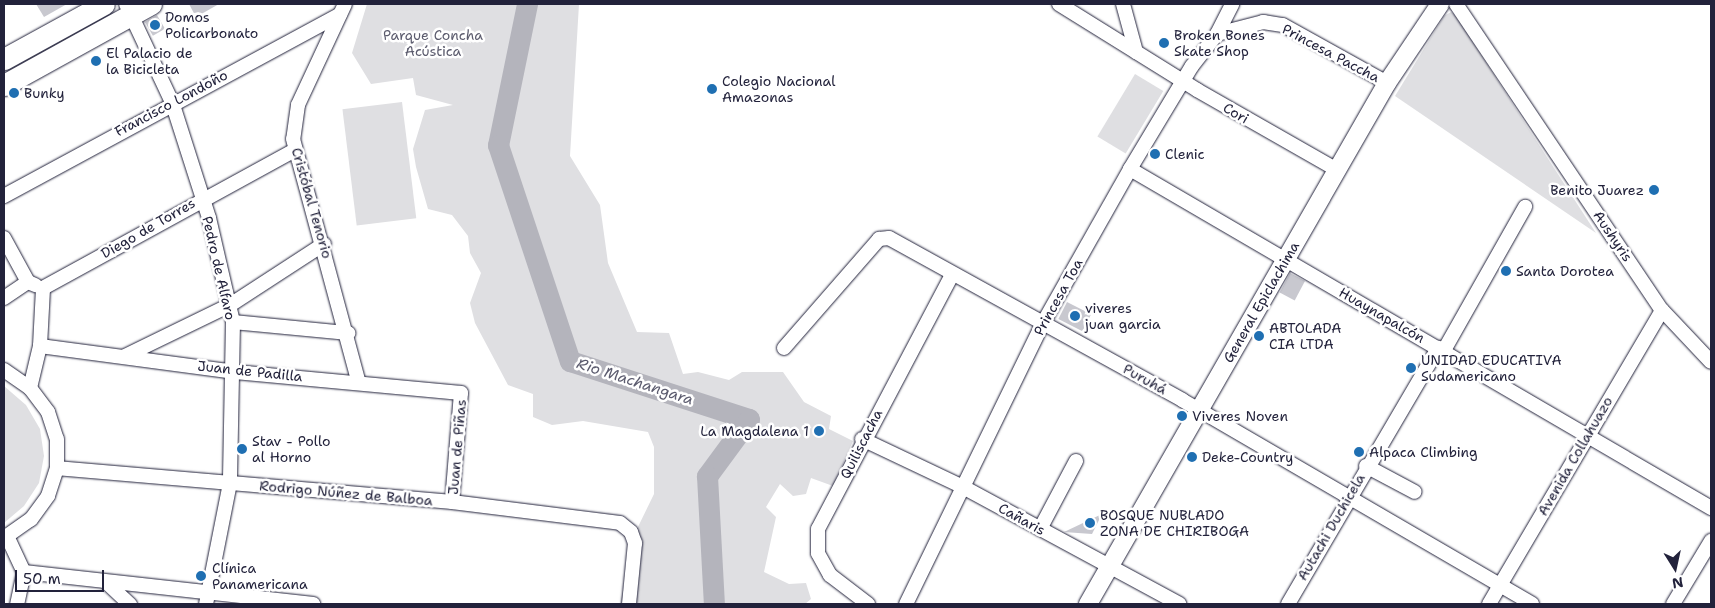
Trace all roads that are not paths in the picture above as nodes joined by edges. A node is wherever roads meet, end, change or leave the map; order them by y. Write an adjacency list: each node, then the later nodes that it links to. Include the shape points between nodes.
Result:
1 (150, 4): 8 (main road)
2 (1059, 4): 13 (street, Cori)
3 (1123, 4): 13 (street)
4 (1232, 4): 11 (street, Princesa Toa)
5 (1440, 4): 17 (street, General Epiclachima)
6 (1456, 4): 34 (street, Aushyris)
7 (99, 6): 12 (main road); 14 (main road)
8 (129, 9): 10 (main road); 19 (street, Pedro de Alfaro)
9 (343, 9): 19 (street, Francisco Londoño); 20 (street, Cristóbal Tenorio, via 295,114)
10 (109, 26): 12 (main road); 18 (main road)
11 (1217, 34): 16 (street, Princesa Toa); 17 (street, Princesa Paccha, via 1263,22 1283,25)
12 (36, 52): 15 (main road)
13 (1136, 52): 16 (street, Cori)
14 (4, 59)
15 (4, 70)
16 (1183, 82): 21 (street, Princesa Toa); 22 (street, Cori)
17 (1387, 83): 22 (street, General Epiclachima)
18 (4, 84)
19 (172, 102): 23 (street, Francisco Londoño); 24 (street, Pedro de Alfaro)
20 (295, 150): 24 (street, Diego de Torres); 27 (street, Cristóbal Tenorio)
21 (1130, 170): 28 (street, Huaynapalcón); 36 (street, Princesa Toa)
22 (1337, 170): 28 (street, General Epiclachima)
23 (4, 196)
24 (203, 197): 31 (street, Diego de Torres); 33 (street, Pedro de Alfaro)
25 (1525, 207): 40 (street, Autachi Duchicela)
26 (4, 238): 30 (street)
27 (324, 244): 33 (street); 37 (street, Cristóbal Tenorio)
28 (1286, 259): 40 (street, Huaynapalcón); 48 (street, General Epiclachima)
29 (952, 274): 36 (street, Puruhá); 39 (street, Puruhá, via 889,238 879,239); 50 (street, Quiliscacha)
30 (28, 282): 31 (street); 32 (street)
31 (43, 288): 38 (street)
32 (4, 298)
33 (230, 305): 35 (street, Pedro de Alfaro); 41 (street)
34 (1662, 310): 42 (street, Aushyris); 49 (street, Avenida Collahuazo)
35 (233, 322): 37 (street); 44 (street, Pedro de Alfaro)
36 (1043, 323): 48 (street, Puruhá); 55 (street, Princesa Toa)
37 (348, 333): 45 (street, Cristóbal Tenorio)
38 (40, 346): 41 (street, Juan de Padilla); 46 (street)
39 (784, 348)
40 (1441, 350): 49 (street, Huaynapalcón); 52 (street, Autachi Duchicela)
41 (125, 356): 44 (street, Juan de Padilla)
42 (1711, 362)
43 (4, 370): 46 (street)
44 (235, 372): 45 (street, Juan de Padilla); 54 (street, Pedro de Alfaro)
45 (358, 380): 47 (street, Juan de Padilla)
46 (30, 388): 53 (street, via 51,421 57,439)
47 (461, 393): 58 (street, Juan de Piñas)
48 (1199, 409): 57 (street, Puruhá); 63 (street, General Epiclachima)
49 (1585, 436): 59 (street, Huaynapalcón); 66 (street, Avenida Collahuazo)
50 (862, 438): 55 (street, Cañaris); 72 (street, Quiliscacha, via 818,529 818,554 830,575)
51 (1076, 461): 60 (street)
52 (1366, 466): 56 (street); 57 (street, Autachi Duchicela)
53 (57, 468): 54 (street, Rodrigo Núñez de Balboa); 61 (street, via 48,496 31,519)
54 (230, 483): 58 (street, Rodrigo Núñez de Balboa); 67 (street, Pedro de Alfaro)
55 (963, 487): 60 (street, Cañaris); 73 (street, Princesa Toa)
56 (1415, 492)
57 (1348, 497): 66 (street, Puruhá); 76 (street, Autachi Duchicela)
58 (452, 502): 71 (street, Rodrigo Núñez de Balboa, via 620,523 631,532 635,543)
59 (1711, 508)
60 (1040, 529): 63 (street, Cañaris)
61 (5, 537): 64 (street)
62 (1711, 541): 79 (street)
63 (1108, 566): 74 (street, General Epiclachima); 75 (street, Cañaris)
64 (24, 572): 65 (street); 68 (street)
65 (106, 582): 67 (street); 69 (street)
66 (1501, 585): 77 (street, Avenida Collahuazo); 78 (street, Puruhá)
67 (208, 598): 70 (street)
68 (17, 604)
69 (130, 604)
70 (313, 604)
71 (630, 604)
72 (868, 604)
73 (906, 604)
74 (1088, 604)
75 (1179, 604)
76 (1288, 604)
77 (1489, 604)
78 (1532, 604)
79 (1673, 604)

